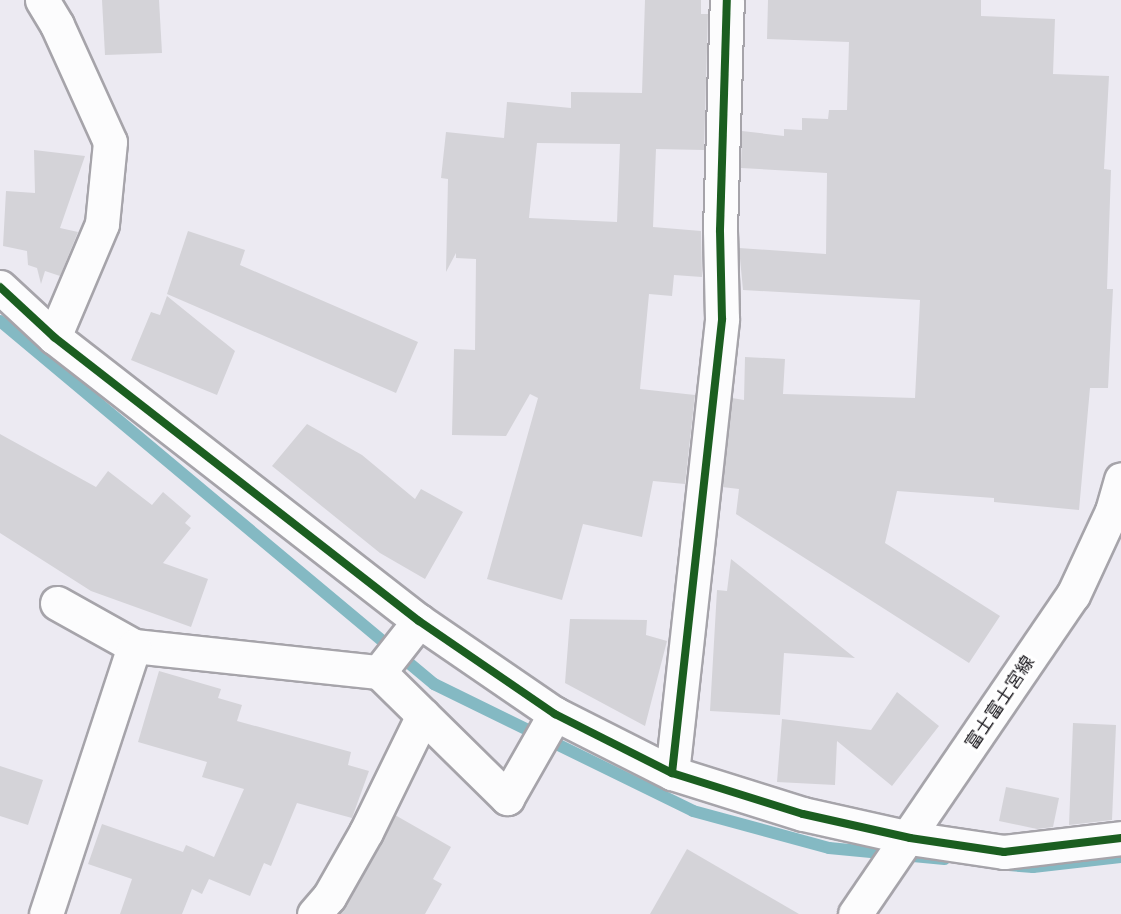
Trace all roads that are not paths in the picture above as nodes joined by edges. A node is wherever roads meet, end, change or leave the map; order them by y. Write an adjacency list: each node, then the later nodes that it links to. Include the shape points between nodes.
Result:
1 (42, 0): 4 (street, via 110,142 102,224)
2 (727, 0): 12 (street, via 720,230 722,319)
3 (0, 287): 4 (street)
4 (54, 337): 7 (street)
5 (1121, 478): 14 (street, 富士富士宮線, via 1112,511 1073,595)
6 (57, 603): 8 (street)
7 (419, 621): 9 (street); 10 (street)
8 (134, 646): 9 (street); 15 (street)
9 (379, 672): 11 (street)
10 (555, 714): 11 (street, via 507,798); 12 (street)
11 (423, 715): 16 (street, via 366,832 329,897)
12 (672, 772): 14 (street, via 803,814)
13 (1121, 838): 14 (street, via 1004,852)
14 (908, 840): 17 (street, 富士富士宮線)
15 (46, 914)
16 (314, 914)
17 (855, 914)

